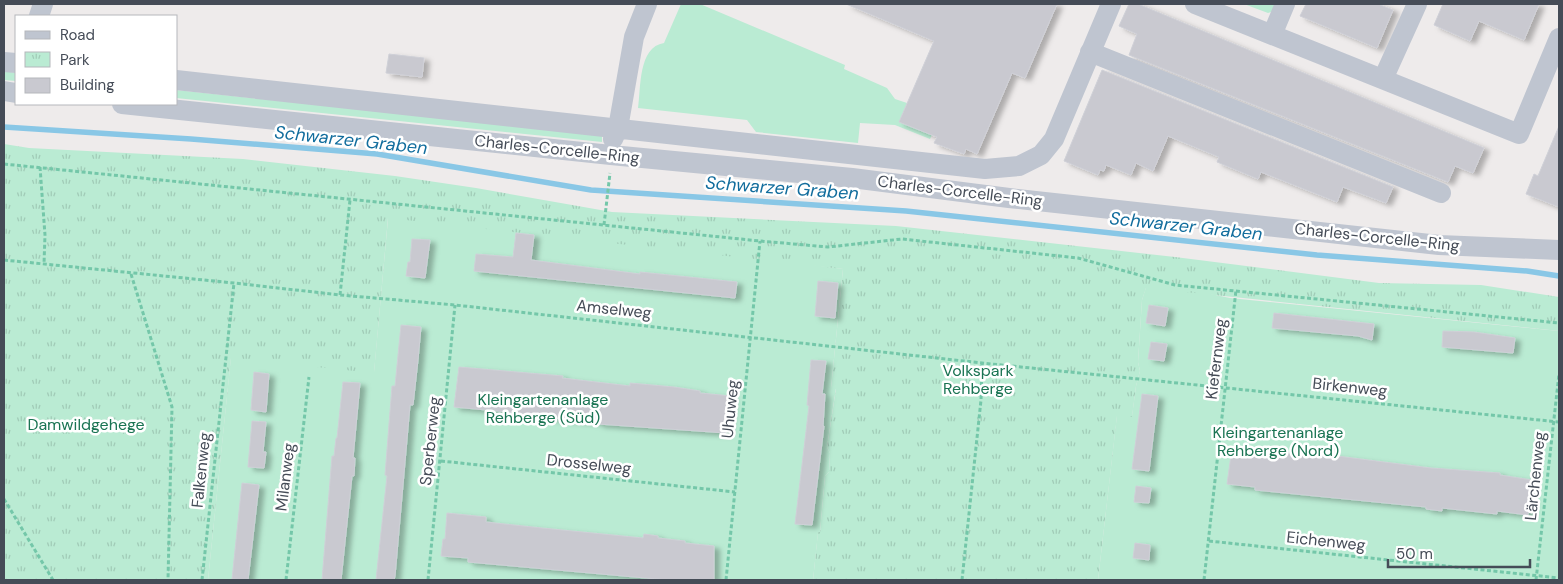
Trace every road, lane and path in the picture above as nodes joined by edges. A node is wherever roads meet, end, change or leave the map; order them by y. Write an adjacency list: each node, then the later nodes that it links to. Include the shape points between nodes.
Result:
1 (647, 4): 12 (street, via 634,38)
2 (1111, 4): 8 (street)
3 (1195, 4): 6 (street)
4 (1285, 4): 6 (street)
5 (1417, 4): 9 (street)
6 (1272, 35): 9 (street)
7 (1558, 44): 9 (street, via 1519,134)
8 (1090, 52): 12 (street, via 1054,139 1041,155 1019,166 985,170); 17 (street)
9 (1383, 79)
10 (178, 80): 12 (street)
11 (132, 105): 13 (street, Charles-Corcelle-Ring)
12 (618, 128): 13 (street, via 611,142)
13 (611, 155): 21 (street, Charles-Corcelle-Ring, via 852,178 1439,245)
14 (4, 164): 15 (path)
15 (40, 167): 18 (path); 23 (path)
16 (610, 180): 19 (path)
17 (1441, 193)
18 (350, 200): 19 (path); 27 (path)
19 (604, 225): 20 (path)
20 (760, 241): 26 (path, via 828,247 912,240 1078,258 1174,284); 30 (path, Uhuweg)
21 (1559, 250)
22 (4, 260): 23 (path, Amselweg)
23 (44, 264): 24 (path, Amselweg)
24 (131, 274): 25 (path, Amselweg); 44 (path, via 172,408)
25 (234, 283): 27 (path, Amselweg); 45 (path, Falkenweg)
26 (1236, 290): 29 (path); 34 (path, Kiefernweg)
27 (340, 295): 28 (path, Amselweg)
28 (455, 305): 30 (path, Amselweg); 37 (path, Sperberweg)
29 (1559, 323)
30 (750, 337): 31 (path, Amselweg); 38 (path, Uhuweg)
31 (982, 363): 34 (path, Birkenweg); 49 (path)
32 (1559, 374): 35 (path, Lärchenweg)
33 (309, 377): 46 (path, Milanweg)
34 (1225, 387): 35 (path, Birkenweg); 40 (path, Kiefernweg)
35 (1553, 421): 36 (path, Birkenweg); 41 (path, Lärchenweg)
36 (1559, 422)
37 (441, 461): 38 (path, Drosselweg); 47 (path, Sperberweg)
38 (735, 492): 48 (path, Uhuweg)
39 (4, 498): 43 (path)
40 (1208, 541): 41 (path, Eichenweg); 50 (path, Kiefernweg)
41 (1537, 575): 42 (path, Eichenweg); 51 (path, Lärchenweg)
42 (1559, 578)
43 (53, 580)
44 (168, 580)
45 (202, 580)
46 (286, 580)
47 (428, 580)
48 (726, 580)
49 (962, 580)
50 (1204, 580)
51 (1536, 580)

